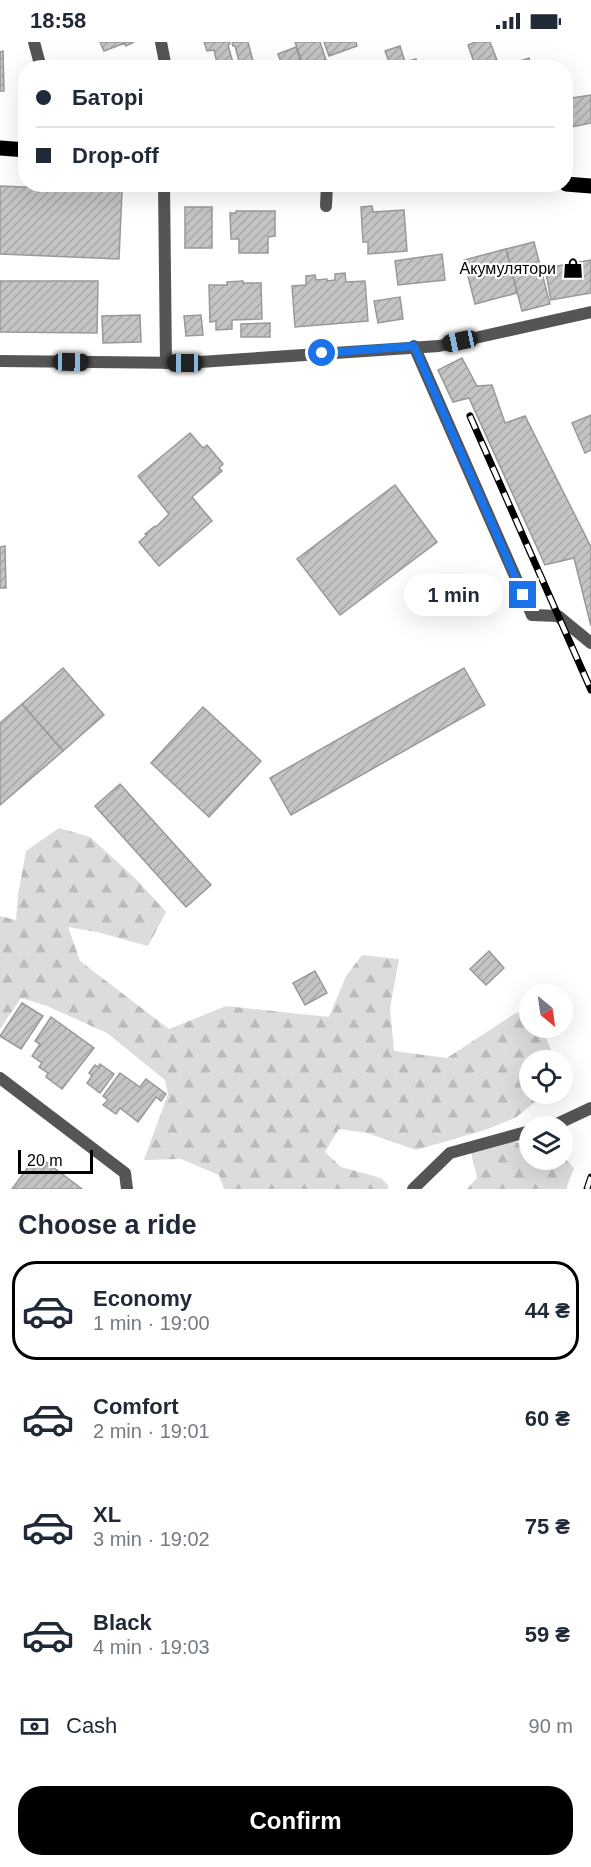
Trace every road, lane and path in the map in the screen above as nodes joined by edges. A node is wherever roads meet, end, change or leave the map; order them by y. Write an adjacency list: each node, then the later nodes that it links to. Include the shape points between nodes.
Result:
1 (34, 42): 3 (street)
2 (161, 42): 4 (street)
3 (39, 60)
4 (164, 60)
5 (0, 148): 6 (main road)
6 (18, 149)
7 (573, 185): 8 (main road)
8 (591, 186)
9 (164, 192): 15 (street)
10 (327, 192): 11 (street)
11 (326, 206)
12 (591, 312): 13 (street, via 439,346)
13 (414, 346): 15 (street); 16 (street, via 532,615 558,616)
14 (0, 361): 15 (street)
15 (166, 363)
16 (591, 642)
17 (0, 1078): 21 (street, via 125,1173)
18 (591, 1108): 19 (street)
19 (573, 1116)
20 (519, 1134): 22 (street, via 450,1153)
21 (127, 1189)
22 (413, 1189)

